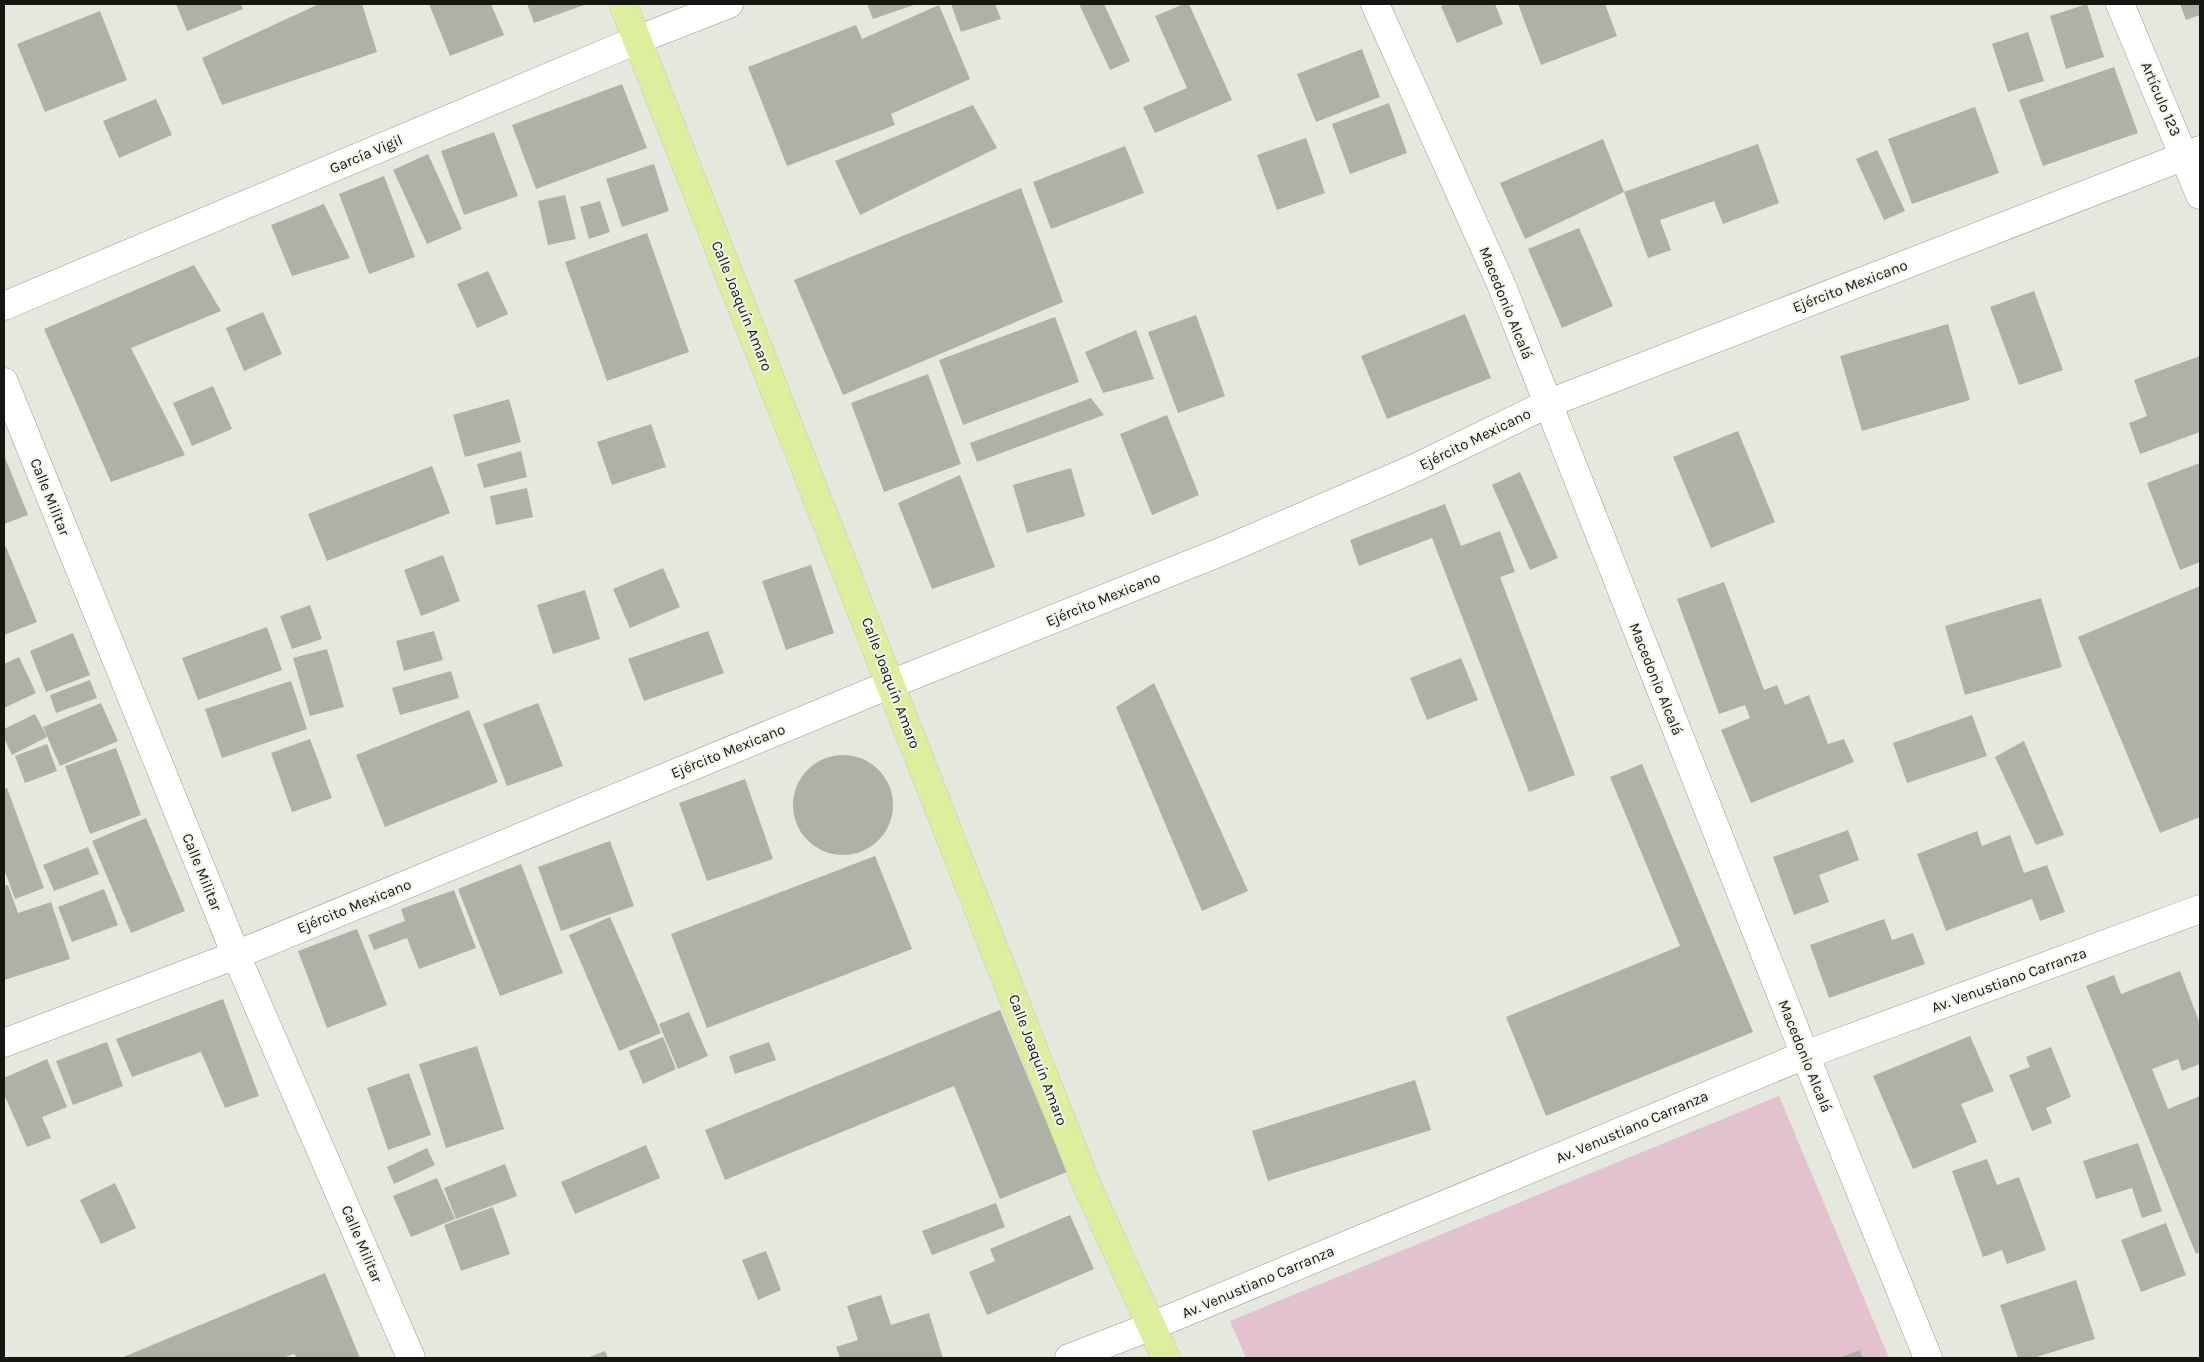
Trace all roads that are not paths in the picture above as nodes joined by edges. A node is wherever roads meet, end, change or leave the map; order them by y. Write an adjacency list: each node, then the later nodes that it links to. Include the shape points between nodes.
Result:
1 (623, 4): 5 (main road, Calle Joaquín Amaro)
2 (729, 4): 5 (street, García Vigil)
3 (1375, 4): 10 (street, Macedonio Alcalá, via 1501,284)
4 (2120, 4): 6 (street, Artículo 123)
5 (637, 40): 8 (street, García Vigil); 11 (main road, Calle Joaquín Amaro)
6 (2193, 154): 7 (street, Artículo 123); 10 (street, Ejército Mexicano)
7 (2200, 195)
8 (4, 306)
9 (4, 382): 13 (street, Calle Militar)
10 (1547, 404): 11 (street, Ejército Mexicano, via 1415,468 1223,551); 15 (street, Macedonio Alcalá)
11 (891, 684): 13 (street, Ejército Mexicano); 16 (main road, Calle Joaquín Amaro, via 1088,1188)
12 (2200, 909): 15 (street, Av. Venustiano Carranza)
13 (236, 954): 14 (street, Ejército Mexicano); 17 (street, Calle Militar)
14 (4, 1043)
15 (1804, 1055): 16 (street, Av. Venustiano Carranza); 20 (street, Macedonio Alcalá)
16 (1152, 1326): 18 (street, Av. Venustiano Carranza); 19 (main road, Calle Joaquín Amaro)
17 (411, 1358)
18 (1070, 1358)
19 (1166, 1358)
20 (1928, 1358)

